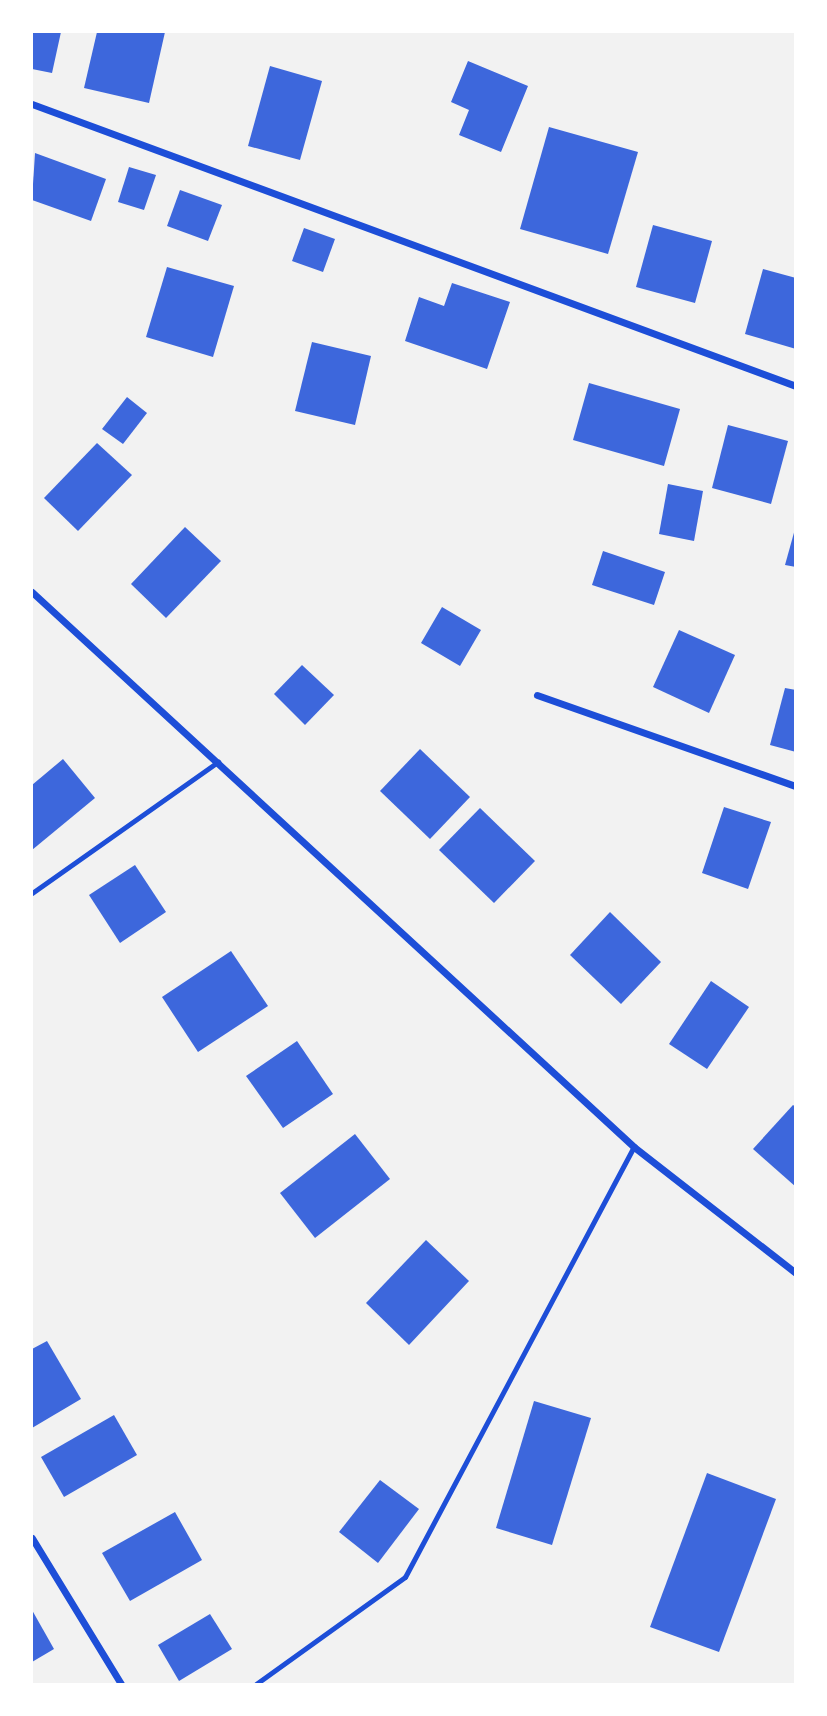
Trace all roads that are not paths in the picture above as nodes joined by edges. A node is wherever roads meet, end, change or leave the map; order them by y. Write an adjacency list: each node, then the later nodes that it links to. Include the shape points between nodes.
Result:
1 (32, 104): 2 (street)
2 (796, 386)
3 (32, 592): 5 (street)
4 (537, 695): 6 (street)
5 (218, 762): 7 (lane); 8 (street)
6 (796, 786)
7 (32, 893)
8 (634, 1147): 9 (street); 12 (lane, via 405,1577)
9 (796, 1273)
10 (32, 1538): 11 (street)
11 (121, 1685)
12 (256, 1685)

